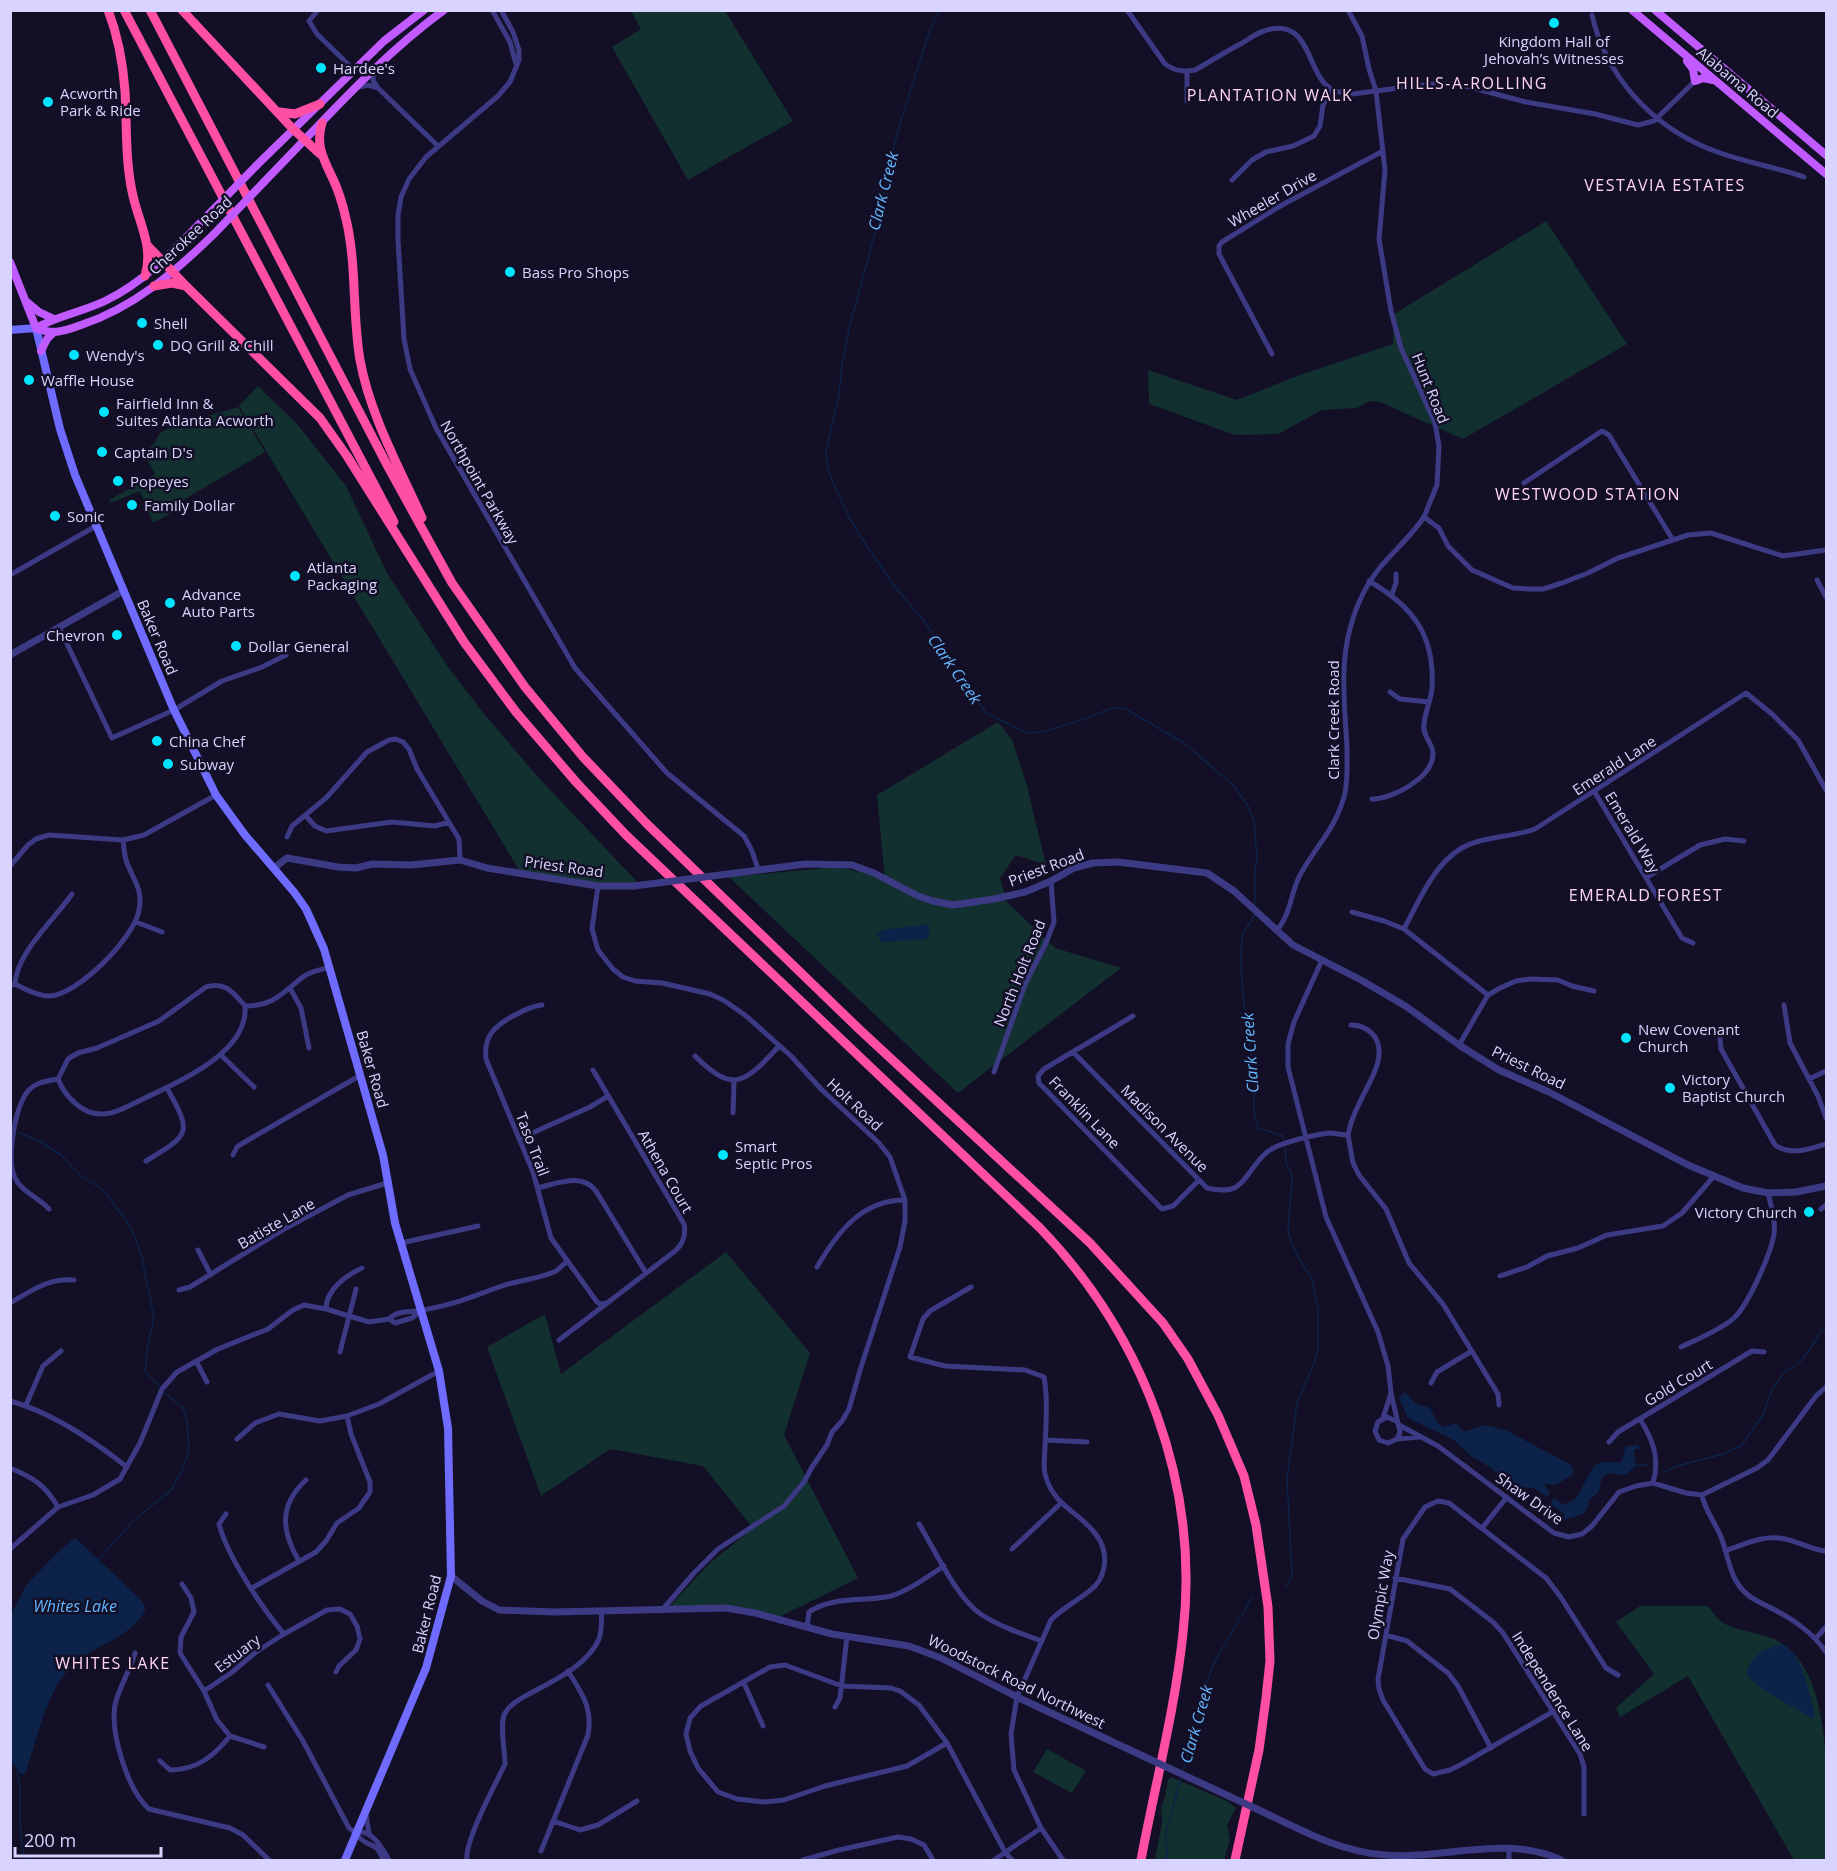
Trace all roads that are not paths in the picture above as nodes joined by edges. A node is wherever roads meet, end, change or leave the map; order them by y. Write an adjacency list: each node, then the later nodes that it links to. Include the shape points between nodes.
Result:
1 (108, 10): 40 (highway, via 123,68 130,177)
2 (124, 10): 67 (highway)
3 (150, 10): 63 (highway)
4 (182, 10): 28 (highway)
5 (318, 10): 18 (street, via 309,21)
6 (424, 10): 18 (main road, Cherokee Road)
7 (444, 10): 17 (main road, Cherokee Road)
8 (492, 10): 16 (street, via 510,42)
9 (501, 10): 16 (street, Northpoint Parkway, via 517,41)
10 (1127, 10): 19 (street, via 1165,64)
11 (1348, 10): 25 (street, Hunt Road, via 1362,36)
12 (1632, 10): 15 (main road, Alabama Road)
13 (1655, 10): 35 (main road, Alabama Road)
14 (1592, 15): 29 (street, via 1604,54 1629,92)
15 (1666, 39): 20 (main road, via 1693,69); 21 (main road, Alabama Road)
16 (516, 66): 33 (street, Northpoint Parkway, via 503,92)
17 (374, 69): 22 (main road, Cherokee Road); 23 (street)
18 (354, 70): 27 (main road, Cherokee Road)
19 (1187, 71): 24 (street, via 1276,28 1298,36 1321,79); 26 (street)
20 (1695, 81): 21 (main road); 29 (street)
21 (1716, 81): 37 (main road, Alabama Road)
22 (357, 87): 23 (street); 30 (main road, Cherokee Road)
23 (378, 88): 33 (street)
24 (1332, 90): 25 (street); 39 (street, via 1314,136 1266,152)
25 (1376, 91): 29 (street, via 1458,84 1632,124 1648,124); 34 (street, Hunt Road)
26 (1187, 101)
27 (320, 104): 28 (highway, via 295,114); 31 (main road, Cherokee Road)
28 (278, 111): 31 (highway)
29 (1656, 119): 38 (street, via 1708,149)
30 (322, 123): 32 (main road, Cherokee Road); 36 (highway, via 318,140)
31 (293, 129): 32 (highway); 41 (main road, Cherokee Road, bridge)
32 (305, 141): 36 (highway); 43 (main road, Cherokee Road, bridge)
33 (438, 146): 86 (street, Northpoint Parkway, via 409,179 401,197 398,223 405,347 430,417 575,668 667,773 744,836)
34 (1383, 151): 53 (street, Wheeler Drive, via 1282,205 1219,246 1219,254); 55 (street, Hunt Road, via 1385,188 1379,239 1385,279 1401,348 1435,423 1439,446 1437,485)
35 (1827, 155)
36 (322, 156): 63 (highway, via 346,218 358,342 367,386)
37 (1827, 174)
38 (1804, 177)
39 (1232, 180)
40 (148, 246): 41 (highway); 44 (highway)
41 (162, 261): 43 (highway); 44 (main road, Cherokee Road)
42 (10, 262): 47 (main road)
43 (174, 271): 45 (main road, Cherokee Road); 46 (highway)
44 (145, 276): 48 (main road, Cherokee Road, via 102,302)
45 (154, 286): 46 (highway); 51 (main road, Cherokee Road, via 109,314)
46 (186, 286): 67 (highway, via 320,417)
47 (25, 301): 48 (main road); 49 (main road)
48 (54, 319): 49 (main road, Cherokee Road)
49 (36, 328): 50 (main road); 51 (main road, Cherokee Road); 52 (main road, Baker Road)
50 (10, 330)
51 (54, 332): 52 (main road)
52 (41, 351): 56 (main road, Baker Road, via 60,429)
53 (1272, 354)
54 (1524, 483): 57 (street, via 1602,431 1609,435)
55 (1424, 517): 57 (street, via 1439,528 1448,546 1472,570 1513,588 1543,589); 62 (street, Clark Creek Road)
56 (96, 526): 60 (street); 64 (main road, Baker Road)
57 (1673, 540): 58 (street, via 1711,533 1783,556)
58 (1827, 550)
59 (1396, 574): 65 (street)
60 (10, 575)
61 (1817, 580): 66 (street)
62 (1370, 581): 65 (street); 94 (street, Clark Creek Road, via 1351,624 1346,649 1344,795 1330,831 1298,879)
63 (452, 583): 254 (highway, via 525,687 614,791 859,1029 1090,1243 1163,1323 1188,1359 1222,1423 1244,1476 1268,1607 1266,1698)
64 (123, 591): 68 (street); 73 (main road, Baker Road)
65 (1392, 594): 72 (street, via 1428,641 1432,660)
66 (1827, 597)
67 (438, 603): 253 (highway, via 509,704 576,782 626,835 1040,1228 1084,1277 1124,1339 1152,1400 1170,1454 1181,1507 1186,1562 1180,1657)
68 (59, 627): 69 (street); 73 (street, via 111,738)
69 (10, 655)
70 (286, 655): 73 (street, via 222,681)
71 (1390, 692): 72 (street, via 1400,699)
72 (1429, 702): 77 (street, via 1424,729 1433,754 1427,774 1384,799)
73 (174, 710): 76 (main road, Baker Road)
74 (1594, 790): 75 (street, Emerald Lane, via 1746,693 1798,740); 87 (street, Emerald Way); 93 (street, Emerald Lane, via 1535,829 1478,841 1455,852 1434,875)
75 (1827, 790)
76 (216, 795): 81 (street, via 144,835); 85 (main road, Baker Road)
77 (1372, 799)
78 (305, 815): 79 (street, via 326,831 392,822 435,826); 79 (street, via 326,798 367,752 396,739 409,749 417,770); 80 (street, via 292,826)
79 (449, 822): 83 (street, via 459,839)
80 (287, 837)
81 (123, 840): 84 (street, via 49,835 28,845); 92 (street, via 127,862 140,892)
82 (1744, 841): 87 (street, via 1700,845)
83 (460, 860): 85 (street, Priest Road, via 356,868 287,858); 89 (street, Priest Road)
84 (10, 866)
85 (274, 868): 98 (main road, Baker Road, via 306,909)
86 (758, 869): 88 (street, Priest Road, via 852,865 933,902 953,905 1025,892); 89 (street, Priest Road, bridge, via 634,886)
87 (1647, 877): 96 (street, Emerald Way, via 1683,938)
88 (1051, 881): 94 (street, Priest Road, via 1074,868 1108,862 1207,873 1225,884); 117 (street, North Holt Road, via 1054,922 1026,982)
89 (598, 886): 110 (street, Holt Road, via 592,929 598,950 623,977 693,989 723,1000)
90 (72, 894): 99 (street, via 28,950 17,968)
91 (1352, 912): 93 (street)
92 (136, 922): 95 (street); 99 (street, via 93,974 66,992 49,996)
93 (1404, 929): 102 (street)
94 (1276, 931): 97 (street, Priest Road)
95 (162, 932)
96 (1693, 943)
97 (1322, 960): 109 (street, Priest Road, via 1407,1007); 129 (street, via 1288,1044 1288,1067)
98 (330, 967): 100 (street, via 305,975); 118 (main road, Baker Road)
99 (13, 985)
100 (290, 988): 105 (street, via 269,1003); 111 (street, via 301,1008)
101 (1594, 991): 102 (street, via 1558,980 1530,979 1516,981)
102 (1488, 996): 109 (street)
103 (542, 1005): 128 (street, Taso Trail, via 497,1026 486,1046 488,1065)
104 (1784, 1005): 120 (street, via 1790,1043)
105 (245, 1006): 113 (street, via 242,1025); 119 (street, via 222,985 206,987 159,1021 68,1059)
106 (1133, 1016): 112 (street, Franklin Lane)
107 (1351, 1025): 127 (street, via 1364,1027 1372,1034 1380,1052)
108 (1720, 1037): 130 (street, via 1721,1048 1775,1145 1791,1151)
109 (1459, 1045): 133 (street, Priest Road, via 1499,1070)
110 (779, 1046): 121 (street, via 757,1070); 139 (street, Holt Road, via 879,1143 890,1157)
111 (309, 1048)
112 (1073, 1052): 134 (street, Madison Avenue); 134 (street, Franklin Lane, via 1041,1071 1038,1079 1096,1143 1162,1209 1173,1206)
113 (221, 1055): 122 (street); 123 (street)
114 (694, 1056): 121 (street, via 721,1078)
115 (593, 1070): 124 (street, Athena Court)
116 (1827, 1071): 120 (street)
117 (994, 1072)
118 (361, 1075): 131 (street, via 243,1143); 135 (main road, Baker Road)
119 (57, 1078): 123 (street, via 70,1100 100,1115); 140 (street, via 38,1082 28,1091 22,1101 11,1152 15,1179)
120 (1809, 1079): 126 (street)
121 (734, 1081): 125 (street)
122 (254, 1087)
123 (167, 1088): 132 (street, via 182,1115 182,1134)
124 (608, 1096): 128 (street); 147 (street, Athena Court, via 685,1228 678,1249)
125 (733, 1113)
126 (1827, 1118)
127 (1348, 1135): 129 (street, Madison Avenue, via 1330,1133); 161 (street, via 1353,1163 1386,1209 1409,1263 1443,1304)
128 (519, 1139): 137 (street, Taso Trail)
129 (1306, 1139): 134 (street, Madison Avenue, via 1265,1153 1232,1190 1207,1188); 170 (street, via 1326,1217 1383,1344)
130 (1827, 1144)
131 (233, 1155)
132 (146, 1161)
133 (1714, 1176): 138 (street, Priest Road); 149 (street, via 1682,1213 1663,1226 1607,1235)
134 (1199, 1180)
135 (387, 1183): 142 (main road, Baker Road); 148 (street, Batiste Lane, via 348,1195)
136 (1827, 1186): 138 (street, Priest Road)
137 (537, 1188): 144 (street, Taso Trail, via 549,1235); 147 (street, via 573,1180 590,1184)
138 (1768, 1193): 160 (street, via 1774,1233 1762,1270 1739,1312 1732,1320)
139 (905, 1200): 146 (street, via 889,1200 846,1224); 205 (street, Holt Road, via 900,1247 842,1421 784,1506 718,1549)
140 (49, 1209)
141 (478, 1226): 142 (street)
142 (401, 1243): 157 (main road, Baker Road)
143 (198, 1250): 148 (street)
144 (566, 1262): 155 (street, Taso Trail, via 597,1302); 157 (street, via 544,1275)
145 (362, 1268): 156 (street, via 346,1275 326,1303)
146 (817, 1268)
147 (646, 1273): 155 (street, Athena Court)
148 (211, 1275): 153 (street, Batiste Lane)
149 (1500, 1276)
150 (74, 1280): 154 (street, via 49,1282)
151 (971, 1287): 181 (street, via 923,1319 910,1357 945,1366 1026,1370 1044,1377)
152 (356, 1289): 158 (street)
153 (179, 1290)
154 (10, 1303)
155 (607, 1303): 159 (street, Athena Court)
156 (326, 1309): 158 (street); 165 (street, via 299,1307 268,1329)
157 (421, 1311): 158 (street, via 410,1310 389,1320 369,1322); 166 (main road, Baker Road)
158 (350, 1316): 163 (street)
159 (559, 1340)
160 (1681, 1347)
161 (1472, 1350): 168 (street, via 1437,1372); 173 (street, via 1498,1394)
162 (61, 1352): 172 (street, via 44,1366)
163 (340, 1352)
164 (1764, 1352): 176 (street, Gold Court, via 1752,1351)
165 (196, 1361): 167 (street); 184 (street, via 177,1372 162,1389)
166 (439, 1371): 174 (street, via 379,1404); 201 (main road, Baker Road, via 448,1428)
167 (207, 1382)
168 (1431, 1383)
169 (1827, 1387): 188 (street, via 1815,1396 1768,1460)
170 (1391, 1393): 175 (street); 177 (street)
171 (10, 1401): 172 (street)
172 (26, 1405): 184 (street, via 95,1442)
173 (1499, 1405)
174 (347, 1416): 179 (street, via 320,1421 279,1414 255,1423); 199 (street, via 370,1492 359,1508 337,1523 316,1552)
175 (1383, 1418): 177 (street); 180 (street, via 1376,1424 1377,1437 1388,1443)
176 (1640, 1419): 183 (street, Gold Court); 187 (street, via 1655,1450)
177 (1397, 1423): 178 (street, Shaw Drive); 180 (street)
178 (1419, 1437): 180 (street); 189 (street, Shaw Drive, via 1438,1446)
179 (237, 1439)
180 (1397, 1439)
181 (1045, 1440): 182 (street); 190 (street, via 1044,1472)
182 (1087, 1442)
183 (1609, 1442)
184 (127, 1467): 191 (street, via 120,1479 109,1486)
185 (10, 1468): 191 (street, via 32,1477 49,1491)
186 (306, 1480): 199 (street, via 287,1507 285,1527)
187 (1653, 1483): 188 (street); 189 (street, Shaw Drive, via 1619,1492 1592,1527 1569,1537 1554,1533)
188 (1702, 1495): 197 (street)
189 (1507, 1497): 194 (street)
190 (1061, 1503): 196 (street); 213 (street, via 1096,1534 1105,1557 1104,1573 1094,1587 1051,1620)
191 (58, 1507): 195 (street)
192 (226, 1514): 204 (street, via 219,1524 223,1540)
193 (919, 1524): 200 (street)
194 (1482, 1528): 202 (street, Olympic Way, via 1449,1503 1429,1504 1402,1539); 218 (street, Olympic Way, via 1550,1583 1606,1668)
195 (10, 1549)
196 (1012, 1549)
197 (1725, 1551): 198 (street, via 1766,1538); 212 (street, via 1732,1575 1748,1595 1791,1618)
198 (1827, 1551)
199 (299, 1561): 204 (street)
200 (944, 1566): 207 (street, via 890,1596 820,1605 809,1612); 213 (street, via 966,1601 981,1615)
201 (451, 1576): 206 (street, Woodstock Road Northwest, via 499,1610); 233 (main road, Baker Road, via 426,1668)
202 (1395, 1578): 210 (street, Olympic Way); 225 (street, Independence Lane, via 1450,1590 1493,1623)
203 (183, 1584): 222 (street, via 192,1598 194,1612 181,1637 180,1653)
204 (252, 1588): 209 (street)
205 (662, 1610): 206 (street, Woodstock Road Northwest); 207 (street, Woodstock Road Northwest, via 726,1608)
206 (602, 1611): 216 (street, via 600,1638 587,1656)
207 (807, 1627): 211 (street, Woodstock Road Northwest)
208 (1827, 1627): 212 (street)
209 (284, 1634): 217 (street, Estuary, via 327,1610 340,1609 350,1614 360,1639 356,1650); 222 (street, Estuary)
210 (1386, 1635): 230 (street, via 1407,1641 1448,1673); 230 (street, Olympic Way, via 1379,1689 1425,1769 1432,1774 1450,1770)
211 (847, 1637): 221 (street); 223 (street, Woodstock Road Northwest, via 909,1646)
212 (1816, 1638): 214 (street)
213 (1042, 1641): 223 (street)
214 (1827, 1652)
215 (135, 1653): 243 (street, via 119,1692 114,1726 140,1801 149,1809 237,1832)
216 (568, 1671): 235 (street, via 589,1707 590,1721); 247 (street, via 520,1699 505,1714 505,1764 470,1843)
217 (336, 1672)
218 (1618, 1675)
219 (744, 1683): 221 (street, via 770,1667 785,1665); 226 (street); 228 (street, via 701,1706 690,1718 686,1734 690,1751 708,1781 718,1792 737,1798 784,1800 907,1766)
220 (268, 1685): 237 (street, via 349,1828)
221 (842, 1686): 224 (street); 228 (street, via 891,1688 906,1694)
222 (204, 1691): 227 (street, via 217,1720)
223 (1017, 1697): 236 (street, via 1011,1734 1014,1770); 242 (street, Woodstock Road Northwest, bridge, via 1345,1848 1388,1856)
224 (835, 1707)
225 (1554, 1711): 230 (street, Olympic Way); 234 (street, Independence Lane, via 1582,1758)
226 (763, 1726)
227 (230, 1736): 229 (street); 231 (street, via 207,1760 184,1770 170,1770)
228 (947, 1743): 241 (street)
229 (264, 1747)
230 (1491, 1748)
231 (160, 1761)
232 (637, 1801): 235 (street, via 598,1825 580,1830)
233 (365, 1810): 237 (main road, Baker Road); 238 (street)
234 (1584, 1814)
235 (553, 1821): 240 (street)
236 (1041, 1828): 241 (street); 252 (street)
237 (356, 1832): 238 (street); 244 (main road, Baker Road); 245 (street, via 376,1847)
238 (369, 1834): 246 (street)
239 (1509, 1850): 242 (street, Woodstock Road Northwest); 255 (street); 256 (street, Woodstock Road Northwest)
240 (541, 1851)
241 (1005, 1852): 250 (street); 251 (street)
242 (1434, 1857)
243 (269, 1860)
244 (345, 1860)
245 (383, 1860)
246 (389, 1860)
247 (467, 1860)
248 (803, 1860): 249 (street, via 898,1837 924,1845)
249 (933, 1860)
250 (994, 1860)
251 (1012, 1860)
252 (1063, 1860)
253 (1141, 1860)
254 (1235, 1860)
255 (1509, 1860)
256 (1561, 1860)

